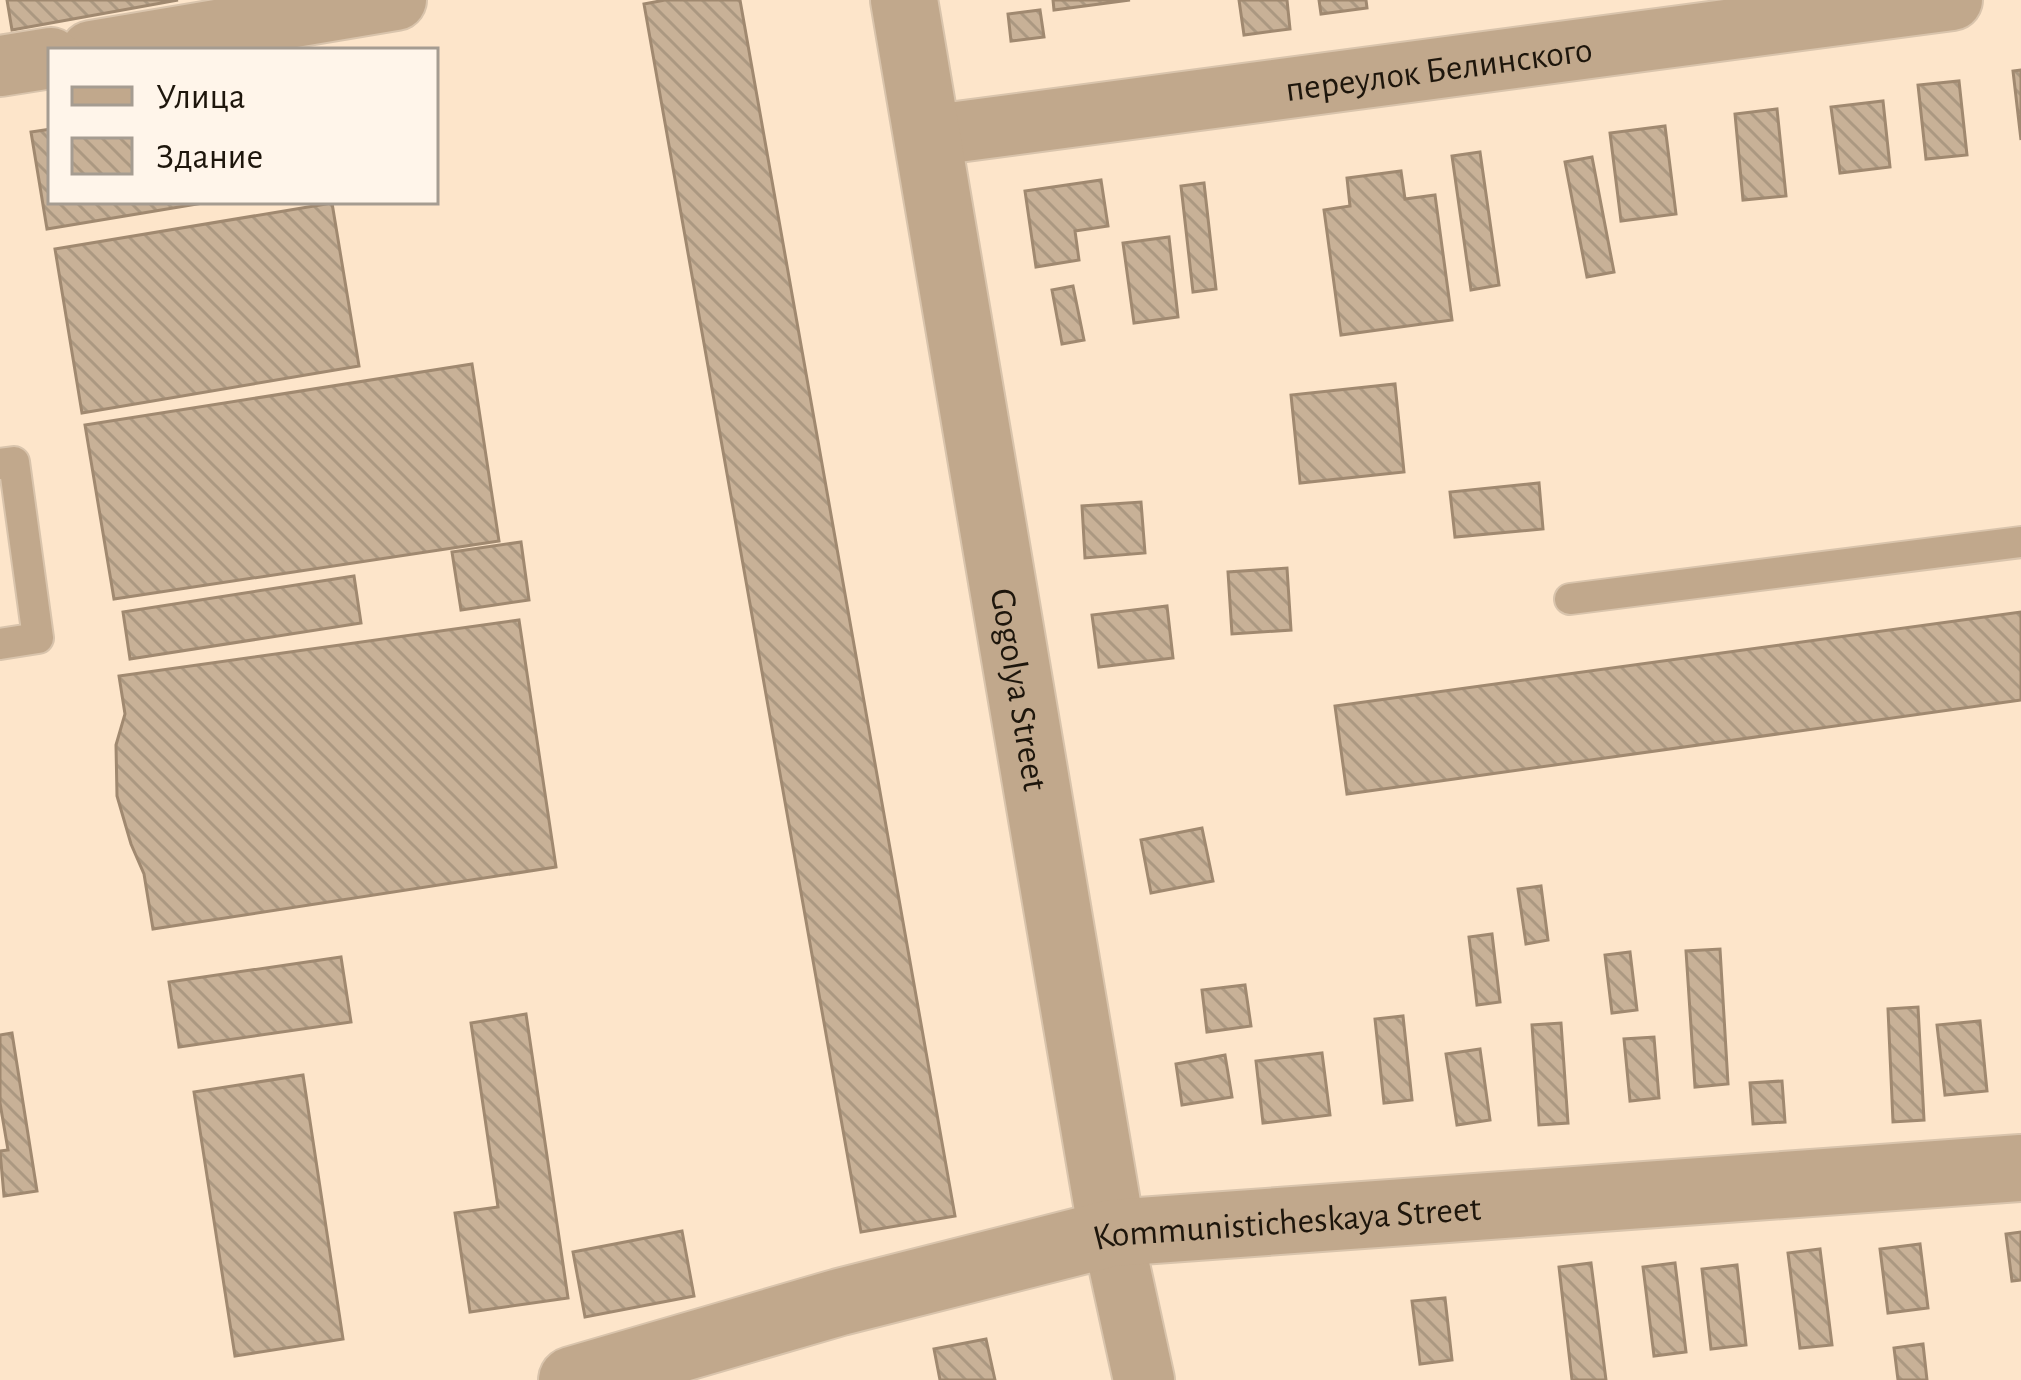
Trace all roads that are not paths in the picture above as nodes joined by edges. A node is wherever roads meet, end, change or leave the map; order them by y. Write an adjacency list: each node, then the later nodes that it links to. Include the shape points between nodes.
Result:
1 (396, 0): 4 (street)
2 (904, 0): 7 (street, Gogolya Street)
3 (1952, 0): 7 (street, переулок Белинского)
4 (109, 48)
5 (48, 58): 6 (street)
6 (0, 66)
7 (927, 136): 14 (street, Gogolya Street)
8 (7, 463): 10 (lane)
9 (2021, 542): 11 (lane)
10 (14, 560): 12 (lane, via 38,638)
11 (1570, 599)
12 (0, 644)
13 (2021, 1168): 14 (street, Kommunisticheskaya Street)
14 (1112, 1233): 15 (street, Kommunisticheskaya Street); 16 (street, Gogolya Street)
15 (572, 1380)
16 (1144, 1380)

